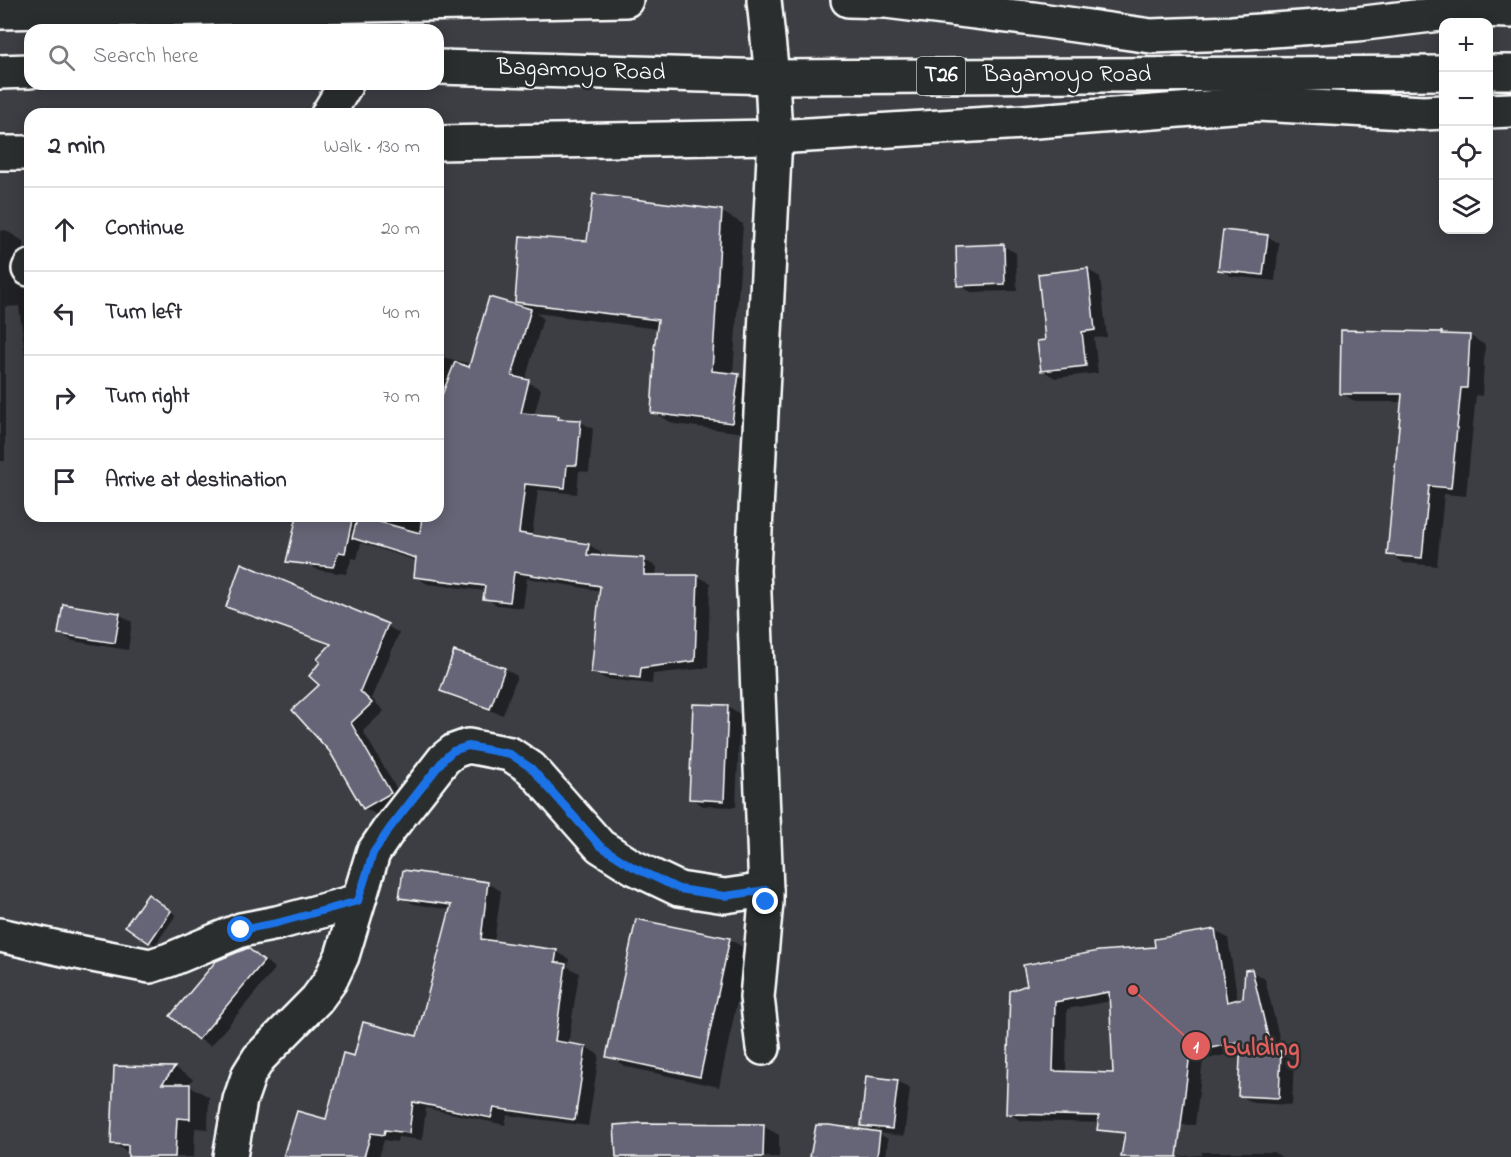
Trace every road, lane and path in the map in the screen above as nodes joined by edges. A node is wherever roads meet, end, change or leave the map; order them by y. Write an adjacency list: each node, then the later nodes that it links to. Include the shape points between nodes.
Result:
1 (626, 0): 4 (main road)
2 (764, 0): 15 (main road)
3 (848, 0): 6 (main road, via 1151,36 1357,24)
4 (294, 3): 5 (main road)
5 (80, 5): 8 (main road)
6 (1419, 8): 7 (main road)
7 (1511, 11)
8 (0, 12)
9 (444, 67): 15 (main road, Bagamoyo Road / T26)
10 (24, 71): 11 (main road)
11 (0, 72)
12 (1493, 72): 13 (main road)
13 (1511, 72)
14 (1439, 73): 15 (main road, Bagamoyo Road / T26)
15 (772, 77): 21 (main road)
16 (342, 90): 17 (main road)
17 (332, 108)
18 (1511, 110): 19 (main road)
19 (1493, 111)
20 (1439, 112): 21 (main road, via 1258,104)
21 (775, 137): 22 (main road); 25 (main road, via 753,570)
22 (444, 143)
23 (0, 153): 24 (main road)
24 (24, 153)
25 (766, 890): 26 (main road, via 725,896 679,889 633,867 600,846 531,768 510,754 468,746 444,759 390,828 373,853); 28 (main road, via 757,997)
26 (358, 901): 27 (main road, via 241,930 150,966); 29 (main road, via 342,956 330,981 249,1074)
27 (0, 935)
28 (764, 1048)
29 (230, 1157)

